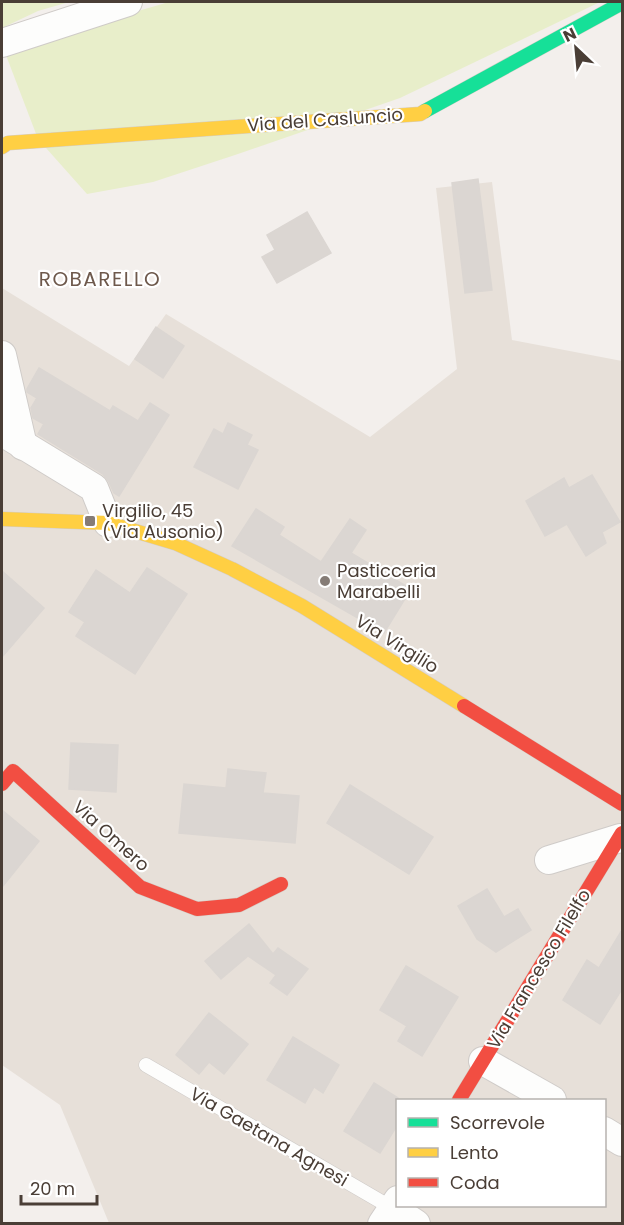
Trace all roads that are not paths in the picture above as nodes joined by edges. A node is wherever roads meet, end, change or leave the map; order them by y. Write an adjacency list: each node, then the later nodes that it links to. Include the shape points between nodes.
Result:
1 (128, 2): 3 (street)
2 (622, 3): 4 (street, Via del Casluncio, via 420,114 8,143)
3 (2, 43)
4 (2, 147)
5 (2, 355): 6 (street)
6 (12, 439): 8 (street, via 94,488)
7 (2, 520): 8 (street, Via Virgilio)
8 (108, 523): 10 (street, Via Virgilio, via 175,543 302,606)
9 (2, 784): 13 (street, Via Omero, via 13,771 140,887 197,909 239,905)
10 (622, 804)
11 (621, 836): 12 (street, Via Francesco Filelfo); 14 (street, Via Francesco Filelfo)
12 (549, 860)
13 (282, 884)
14 (483, 1060): 16 (street, Via Francesco Filelfo); 17 (street)
15 (146, 1065): 20 (lane, Via Gaetana Agnesi)
16 (460, 1099)
17 (549, 1099)
18 (606, 1132): 19 (street)
19 (622, 1142)
20 (391, 1211): 21 (street, Via Gaetana Agnesi)
21 (416, 1224)

